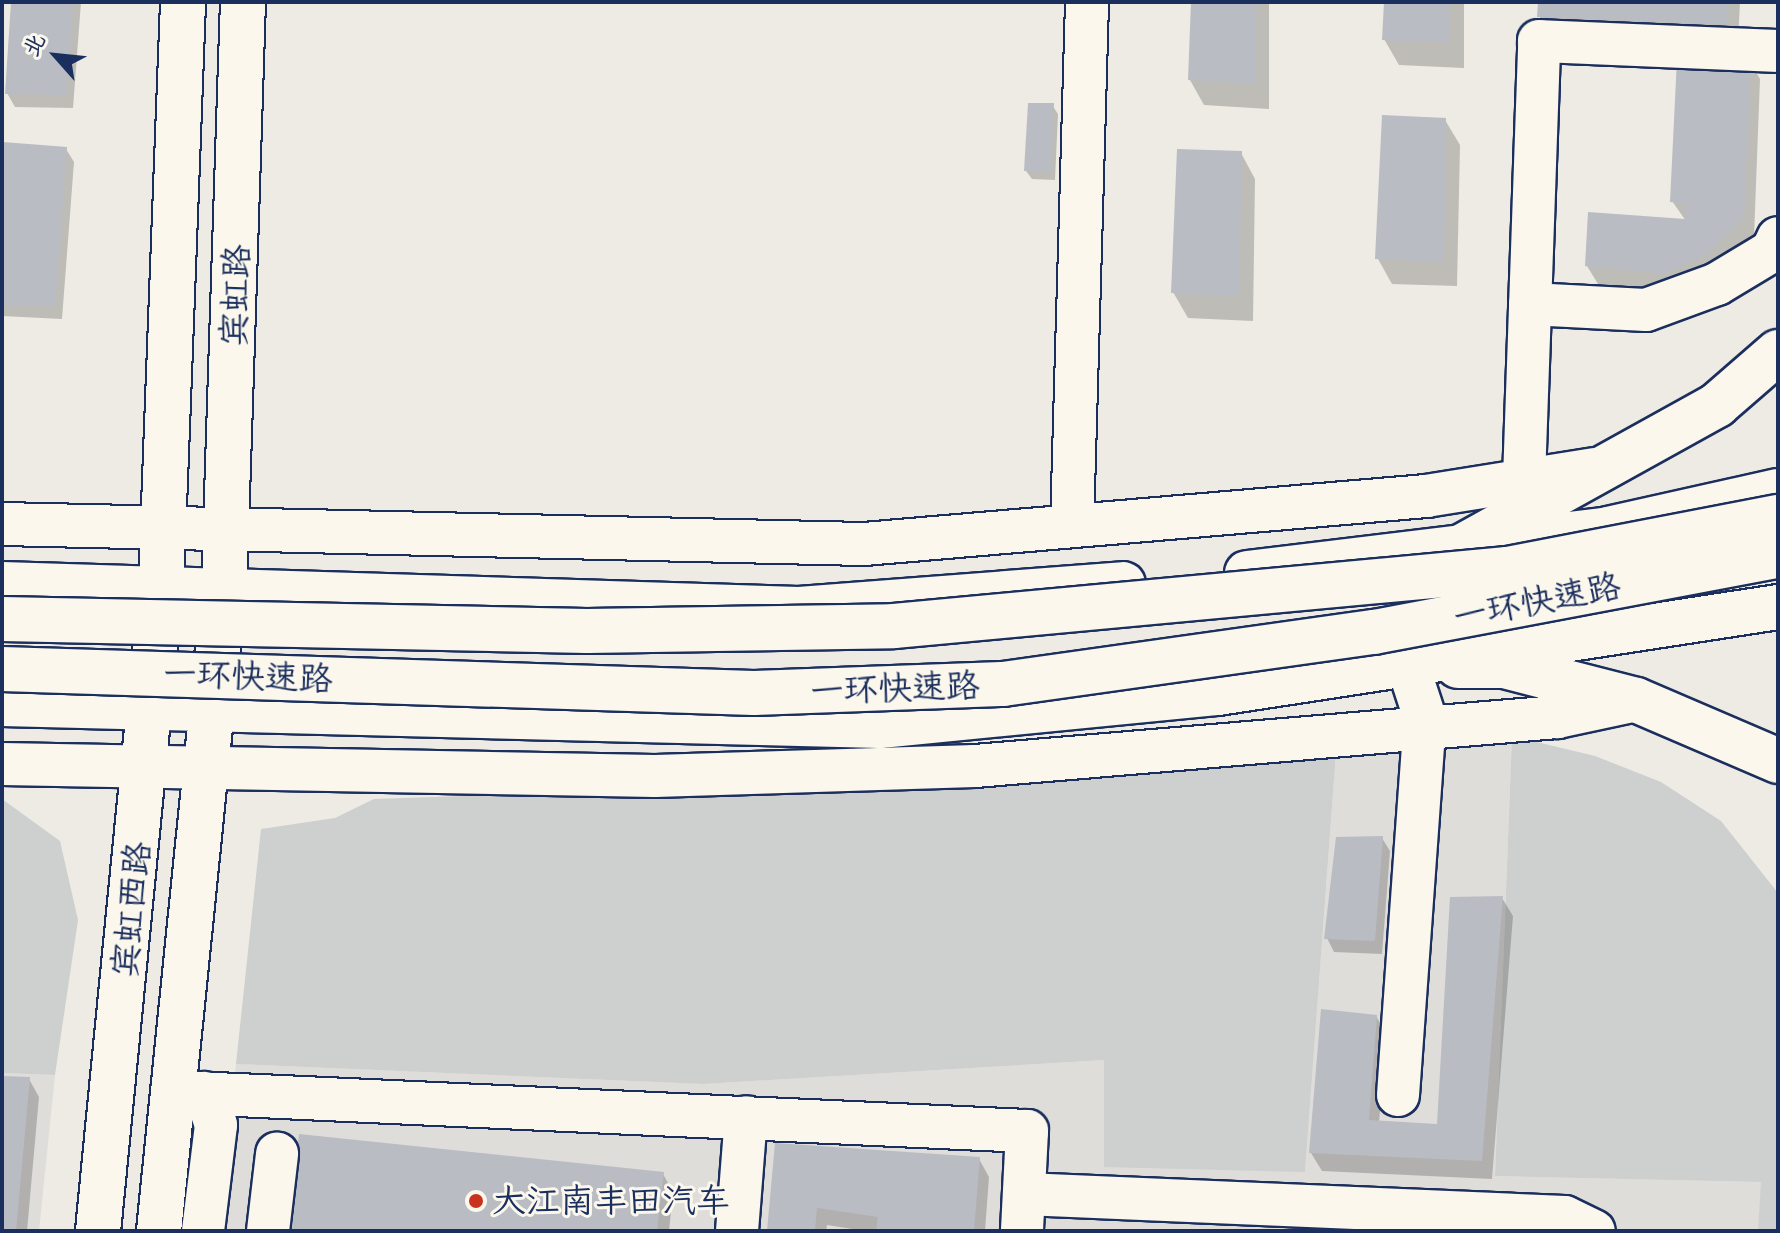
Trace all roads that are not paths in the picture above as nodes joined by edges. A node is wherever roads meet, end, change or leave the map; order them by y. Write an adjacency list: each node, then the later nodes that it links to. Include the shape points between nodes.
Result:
1 (183, 2): 13 (main road, 宾虹路)
2 (243, 2): 14 (main road, 宾虹路)
3 (1087, 2): 12 (street)
4 (1778, 51): 6 (street, via 1539,41)
5 (1778, 238): 6 (street, via 1772,251 1717,284 1646,310)
6 (1530, 304): 9 (street)
7 (1778, 352): 9 (main road, via 1717,405 1604,468)
8 (1778, 491): 15 (main road, via 1608,529)
9 (1524, 496): 12 (street, via 1426,496); 15 (main road)
10 (1778, 517): 21 (main road, 一环快速路, bridge, via 1507,569 894,626 587,631)
11 (2, 524): 13 (street)
12 (1072, 526): 14 (street, via 864,544)
13 (163, 527): 14 (street); 18 (main road, 宾虹路)
14 (227, 529): 19 (main road, 宾虹路)
15 (1461, 547): 19 (main road, via 1219,576 799,609)
16 (1778, 556): 23 (main road, 一环快速路, bridge, via 1374,632 1003,684 754,693)
17 (2, 584): 18 (main road)
18 (161, 586): 19 (main road); 26 (main road, 宾虹西路)
19 (224, 589): 27 (main road, 宾虹西路)
20 (1778, 607): 22 (main road)
21 (2, 619)
22 (1408, 666): 24 (main road, via 1504,666); 27 (main road, via 1218,693 880,726); 28 (street)
23 (2, 669)
24 (1636, 700): 28 (street, via 1557,717); 29 (main road)
25 (2, 704): 26 (main road)
26 (153, 708): 27 (main road); 31 (main road, 宾虹西路)
27 (214, 710): 32 (main road, 宾虹西路)
28 (1424, 730): 32 (street, via 899,769 655,776); 34 (street)
29 (1778, 761)
30 (2, 764): 31 (street)
31 (146, 767): 32 (street); 38 (main road, 宾虹西路)
32 (204, 768): 33 (main road, 宾虹西路)
33 (189, 1093): 35 (street); 39 (main road, 宾虹西路); 40 (street, via 216,1125)
34 (1398, 1095)
35 (746, 1117): 37 (street, via 1027,1131); 42 (street)
36 (277, 1154): 41 (street)
37 (1023, 1213): 43 (street, via 1565,1217)
38 (98, 1231)
39 (159, 1231)
40 (203, 1231)
41 (268, 1231)
42 (737, 1231)
43 (1594, 1231)

